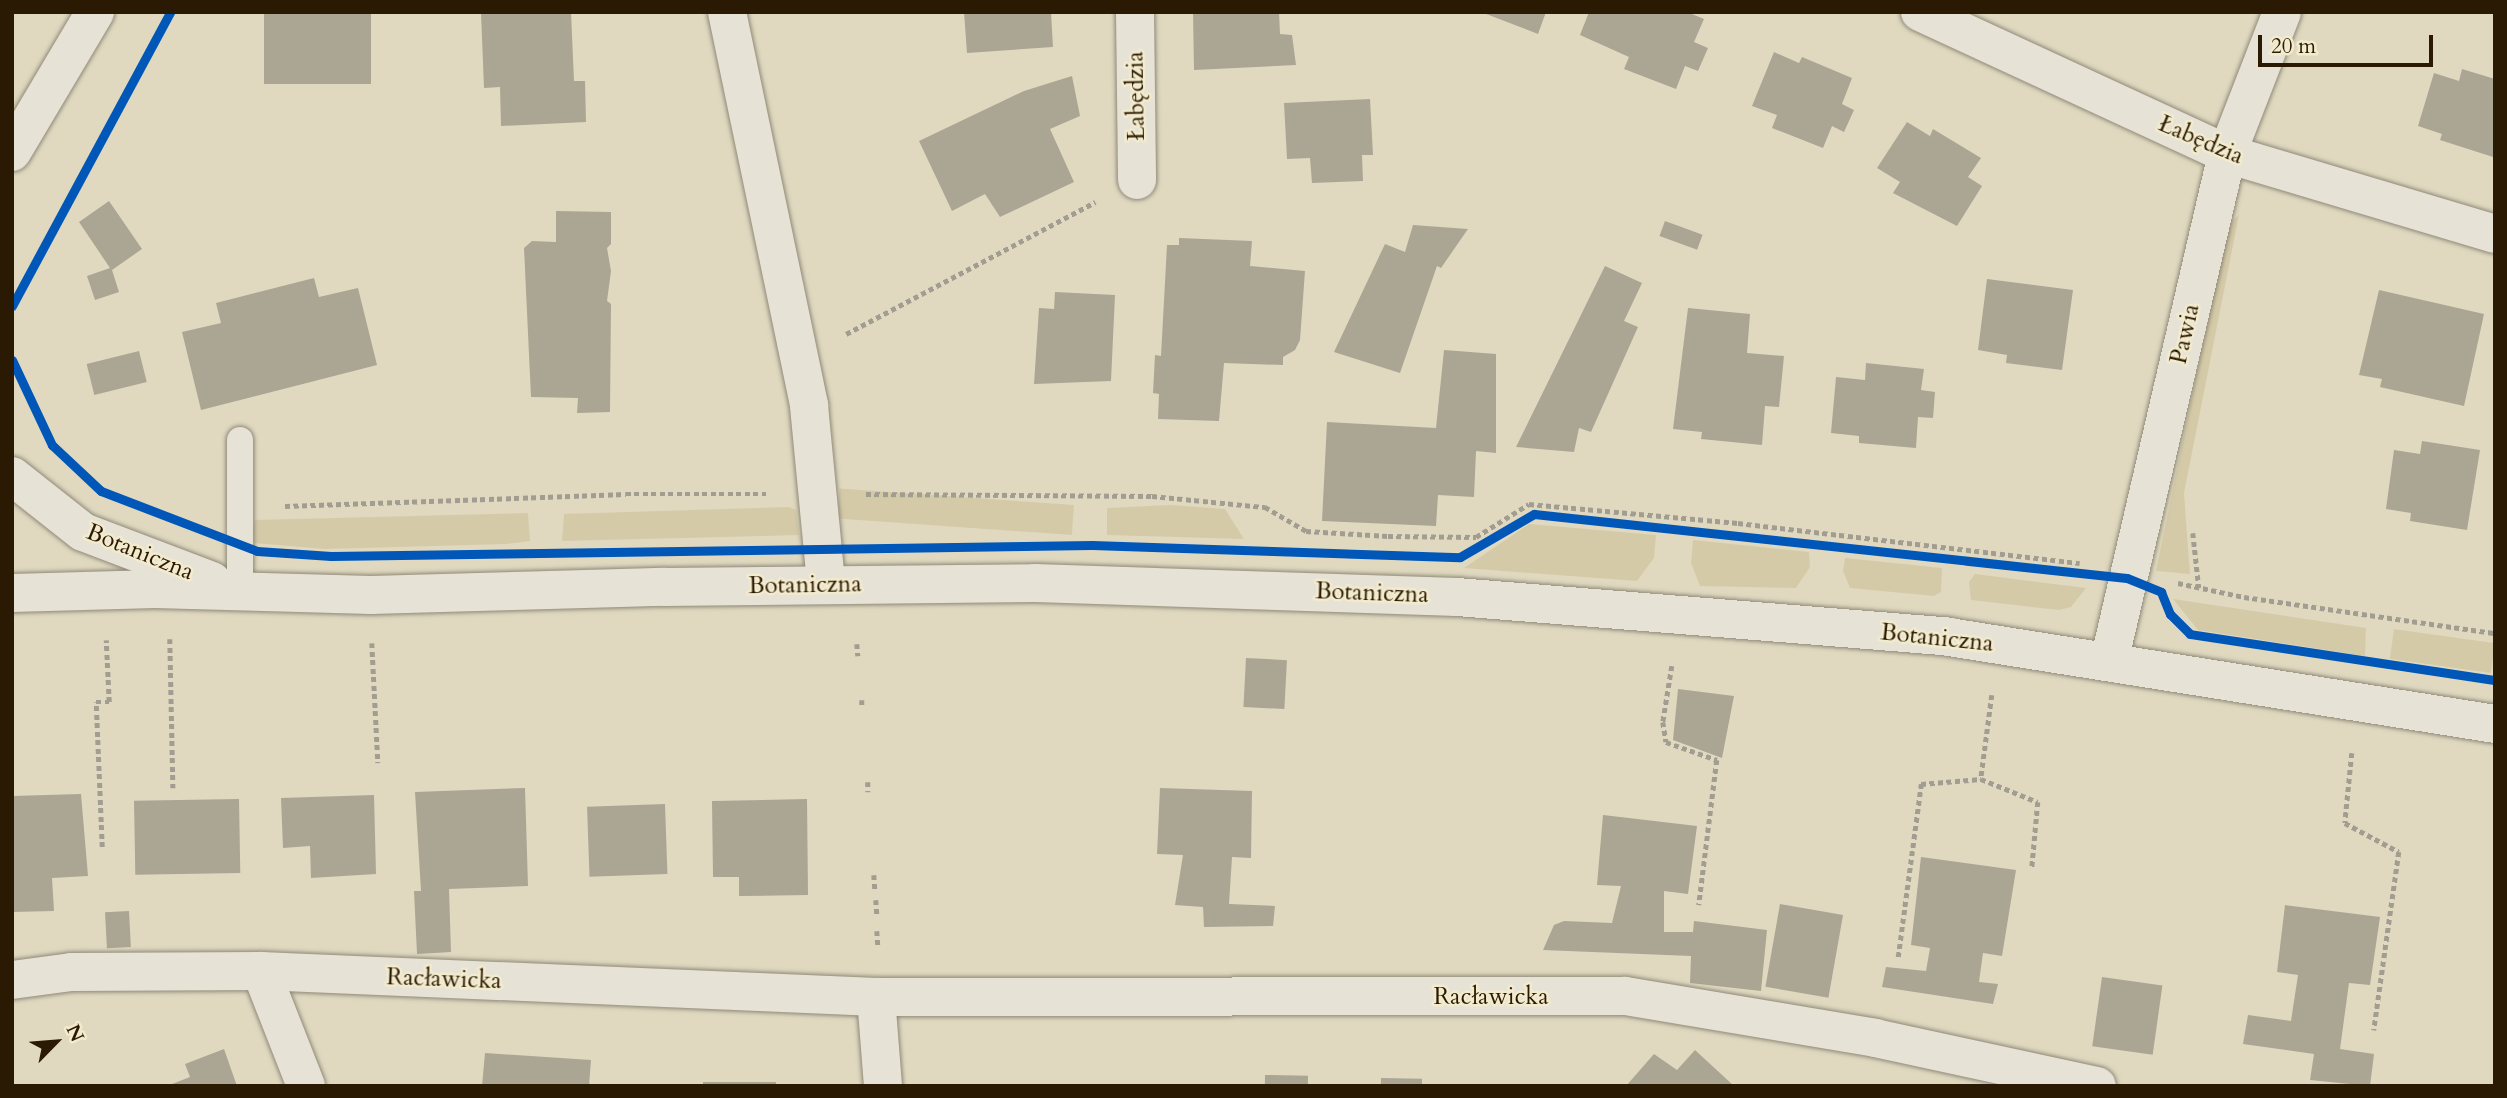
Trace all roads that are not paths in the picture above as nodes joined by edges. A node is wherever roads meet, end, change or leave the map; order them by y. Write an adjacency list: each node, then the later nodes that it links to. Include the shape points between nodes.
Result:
1 (95, 12): 6 (street)
2 (727, 12): 12 (street, via 799,359 819,494)
3 (1135, 12): 8 (street, Łabędzia)
4 (1920, 12): 7 (street, Łabędzia)
5 (2282, 12): 7 (street, Pawia)
6 (13, 152)
7 (2227, 155): 9 (street, Łabędzia); 15 (street, Pawia)
8 (1137, 180)
9 (2495, 234)
10 (240, 440): 13 (lane)
11 (12, 476): 13 (street, Botaniczna, via 83,532)
12 (826, 584): 13 (street, Botaniczna, via 371,596); 15 (street, Botaniczna, via 1035,583 1457,597 1949,637)
13 (240, 591): 14 (street, Botaniczna)
14 (12, 593)
15 (2109, 662): 16 (street, Botaniczna)
16 (2495, 724)
17 (261, 971): 18 (street, Racławicka, via 71,972); 19 (street, Racławicka); 20 (street)
18 (12, 979)
19 (876, 997): 21 (street); 22 (street, Racławicka, via 1625,996 1875,1038)
20 (306, 1086)
21 (883, 1086)
22 (2097, 1086)

